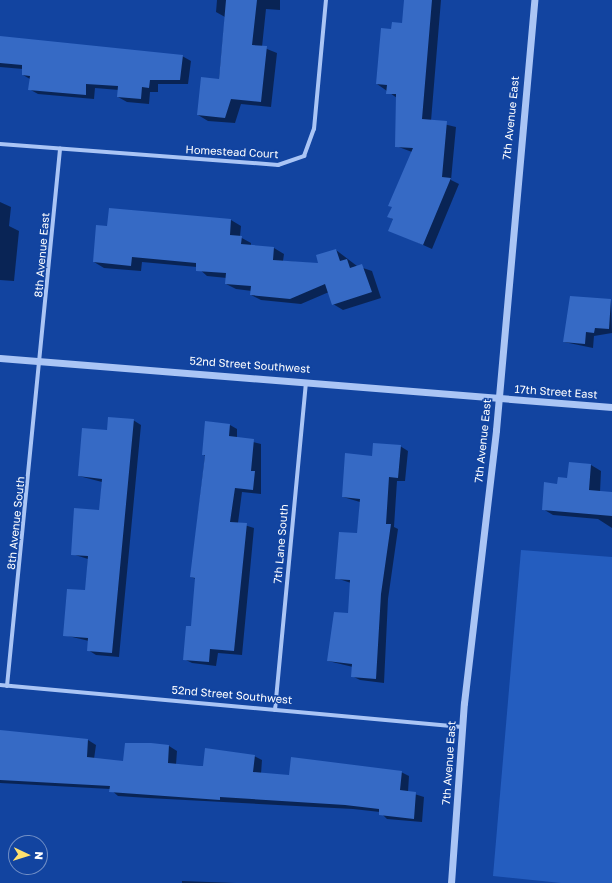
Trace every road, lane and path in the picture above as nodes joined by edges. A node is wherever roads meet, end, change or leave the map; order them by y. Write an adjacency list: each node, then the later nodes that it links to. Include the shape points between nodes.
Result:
1 (326, 0): 4 (street, Homestead Court, via 314,129 304,156 278,165)
2 (534, 0): 8 (street, 7th Avenue East)
3 (0, 144): 4 (street, Homestead Court)
4 (60, 149): 6 (street, 8th Avenue East)
5 (0, 358): 6 (street, 52nd Street Southwest)
6 (42, 362): 7 (street, 52nd Street Southwest); 11 (street, 8th Avenue South)
7 (306, 380): 8 (street, 52nd Street Southwest); 12 (street, 7th Lane South)
8 (498, 398): 9 (street, 17th Street East); 13 (street, 7th Avenue East)
9 (612, 407)
10 (0, 685): 11 (street, 52nd Street Southwest)
11 (7, 686): 12 (street, 52nd Street Southwest)
12 (275, 710): 13 (street, 52nd Street Southwest)
13 (462, 727): 14 (street, 7th Avenue East)
14 (451, 883)

